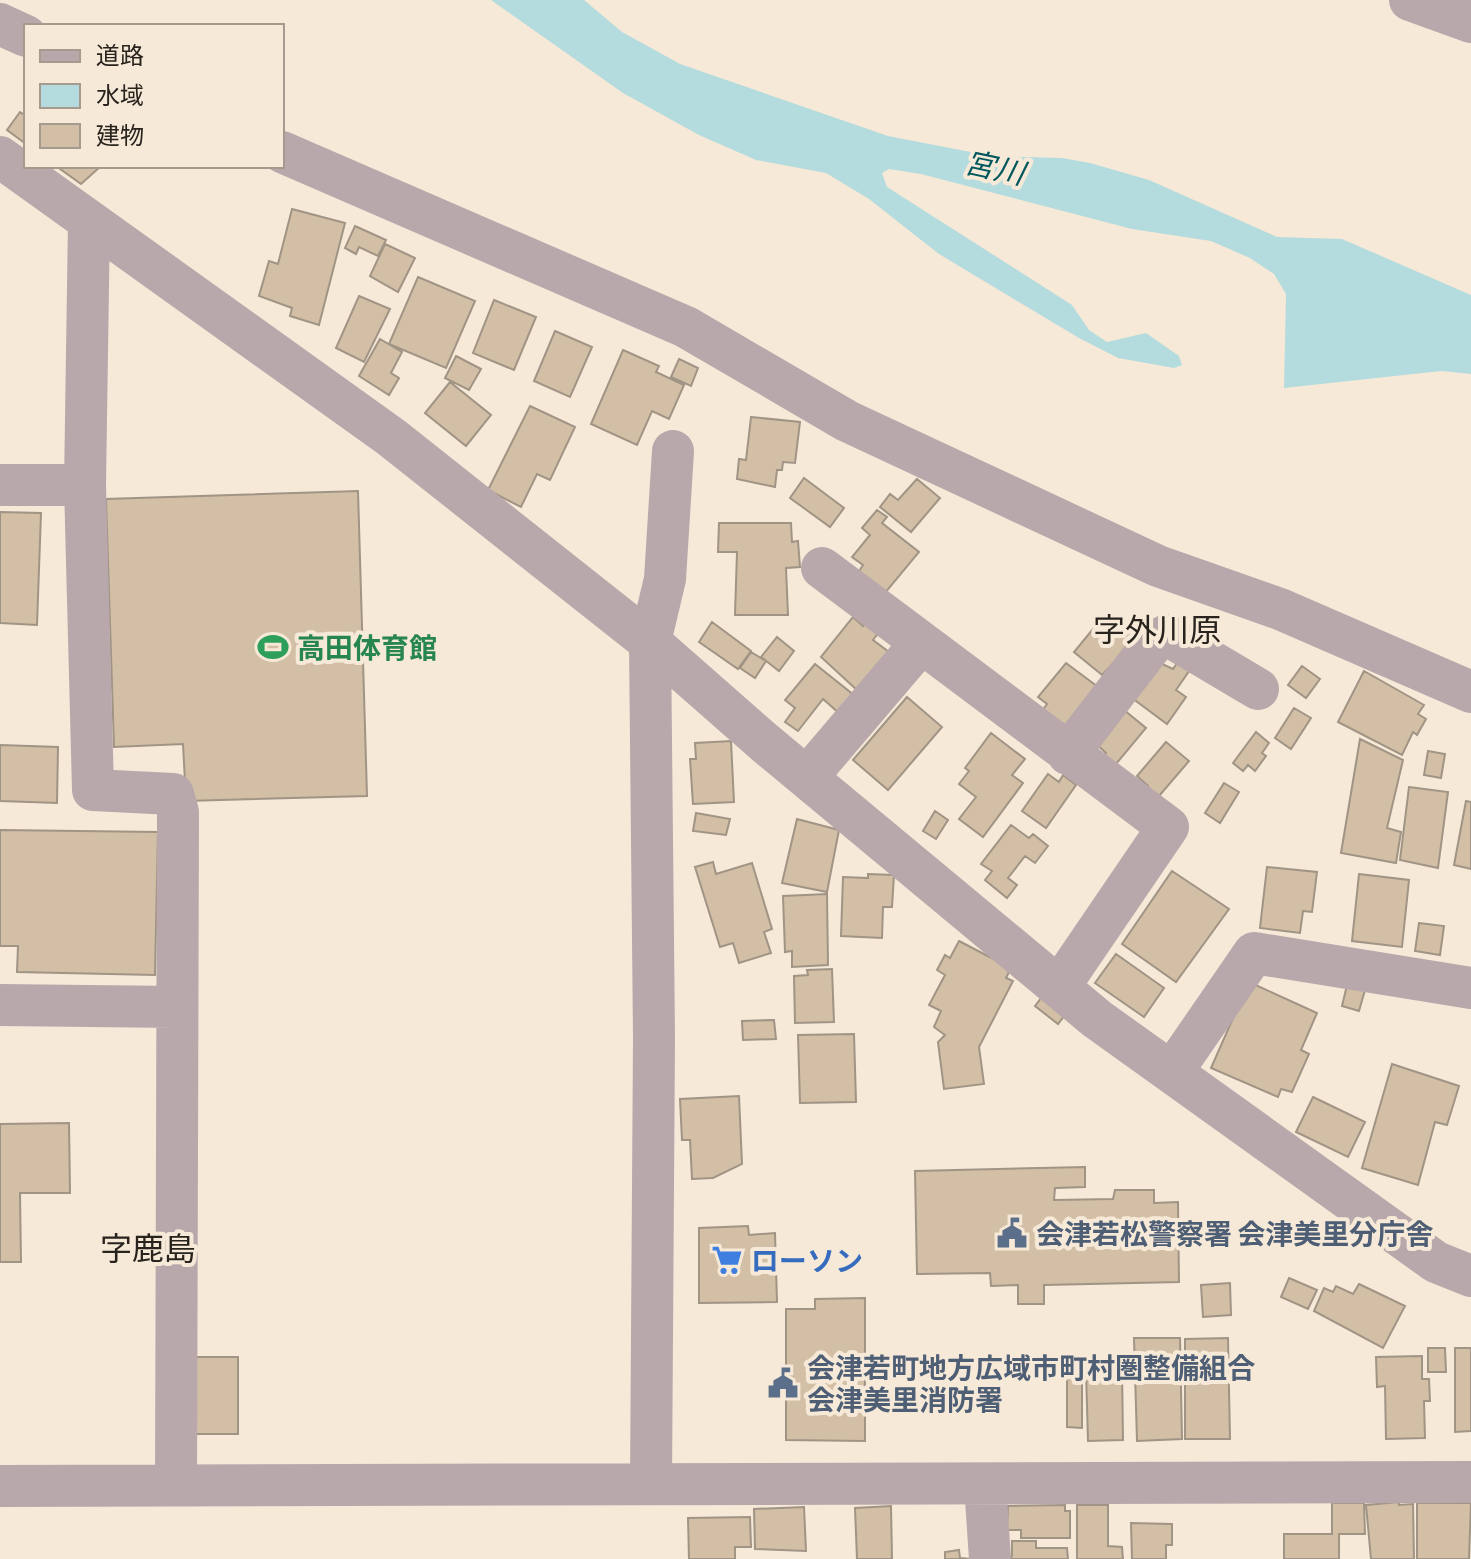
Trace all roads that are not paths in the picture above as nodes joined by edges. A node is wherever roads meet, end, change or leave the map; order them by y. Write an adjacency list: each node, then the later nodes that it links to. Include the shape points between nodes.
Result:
1 (1410, 0): 2 (street)
2 (1471, 22)
3 (0, 24): 4 (street)
4 (24, 35)
5 (284, 153): 15 (street, via 686,327 847,421 1158,566 1280,609)
6 (0, 157): 7 (street)
7 (89, 221): 10 (street); 12 (street, via 391,437)
8 (673, 451): 12 (street, via 665,579)
9 (0, 485): 10 (street)
10 (85, 485): 21 (street, via 93,790 173,794 178,812)
11 (822, 568): 13 (street)
12 (650, 642): 17 (street); 25 (street)
13 (921, 643): 16 (street); 17 (street)
14 (1258, 689): 16 (street, via 1167,635 1155,641)
15 (1471, 692)
16 (1068, 754): 18 (street, via 1168,827)
17 (807, 777): 18 (street)
18 (1059, 987): 22 (street)
19 (1471, 988): 22 (street, via 1254,953)
20 (0, 1005): 21 (street)
21 (177, 1007): 27 (street)
22 (1172, 1072): 23 (street, via 1436,1262)
23 (1471, 1276)
24 (1471, 1482): 26 (street)
25 (651, 1484): 26 (street); 27 (street)
26 (985, 1484): 29 (street)
27 (176, 1485): 28 (street)
28 (0, 1486)
29 (990, 1559)

